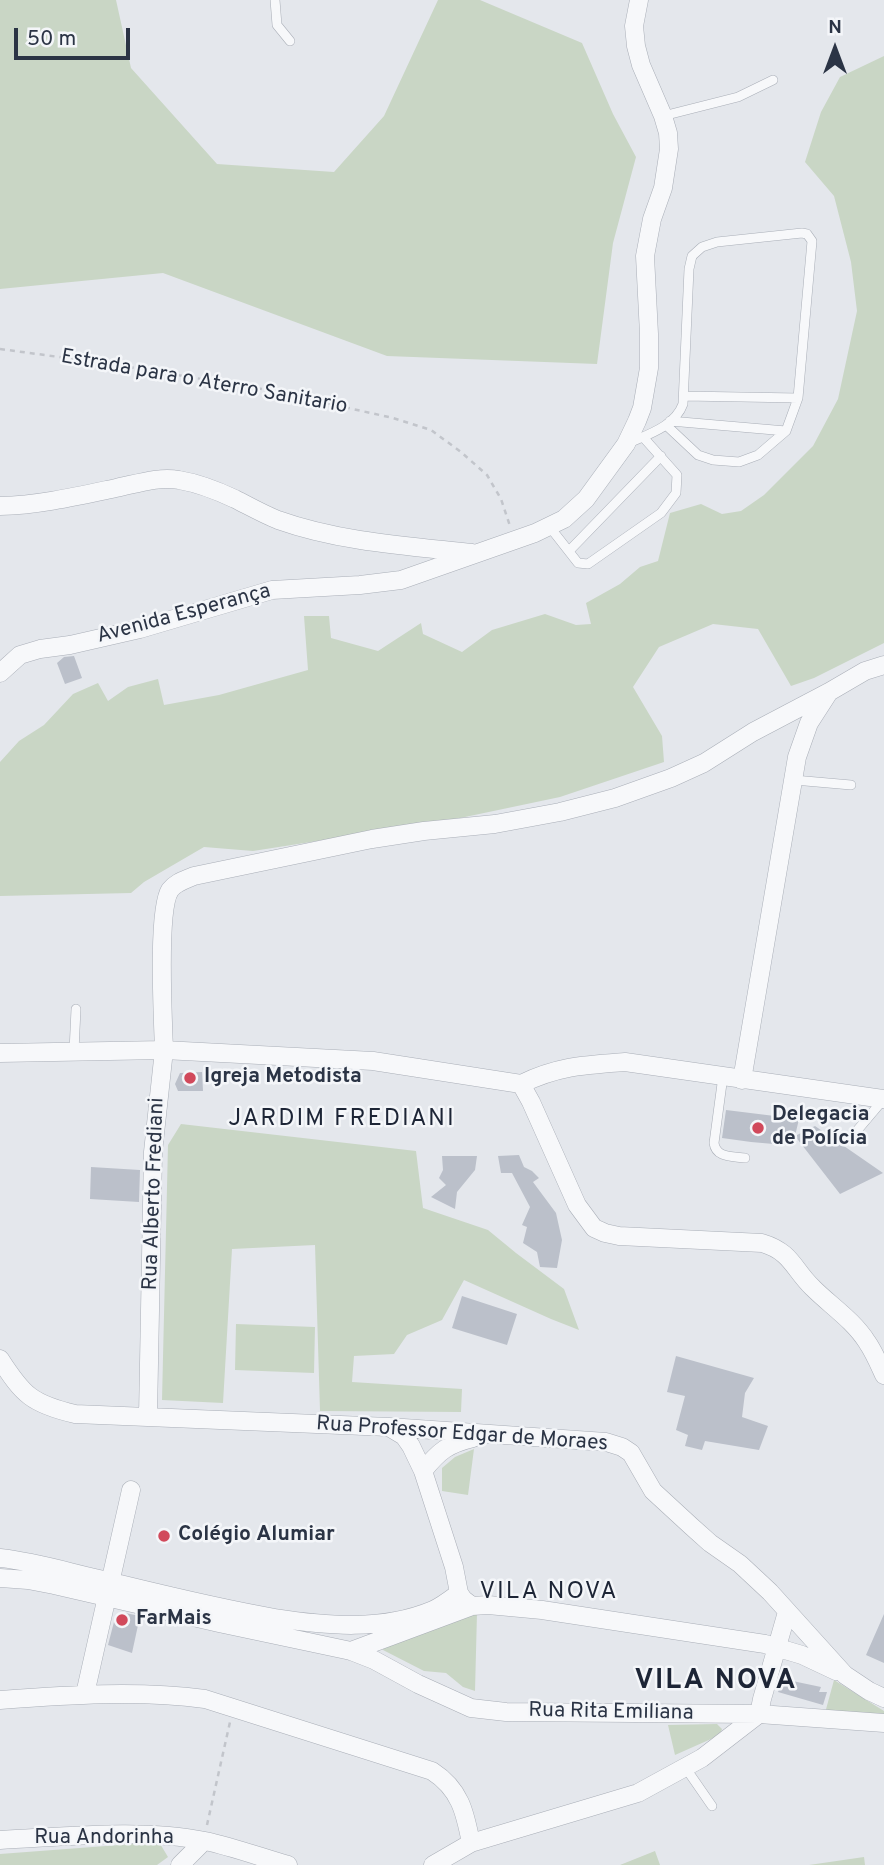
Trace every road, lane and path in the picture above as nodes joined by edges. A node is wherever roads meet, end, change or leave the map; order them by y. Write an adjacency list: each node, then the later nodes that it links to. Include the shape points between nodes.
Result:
1 (275, 0): 3 (lane, via 278,25)
2 (639, 0): 5 (street, Avenida Esperança, via 636,46)
3 (290, 41)
4 (774, 80): 5 (lane, via 738,97)
5 (663, 116): 12 (street, Avenida Esperança, via 668,133 667,166 645,256 649,368 642,408)
6 (0, 349): 16 (path, Estrada para o Aterro Sanitario, via 268,390 431,429 487,475)
7 (684, 396): 8 (lane); 8 (lane, via 692,256 717,242 802,233 813,241); 9 (lane, via 680,411)
8 (798, 398): 10 (lane)
9 (668, 423): 10 (lane); 10 (lane, via 698,455 739,462 758,455); 11 (lane)
10 (786, 430)
11 (643, 437): 12 (lane); 13 (lane)
12 (626, 444): 15 (street, Avenida Esperança, via 586,499)
13 (661, 456): 17 (lane); 17 (lane, via 677,475 676,493 661,513 588,564 578,563)
14 (0, 506): 18 (street, via 179,480 321,533)
15 (549, 526): 16 (street, Avenida Esperança); 17 (lane)
16 (515, 540): 18 (street, Avenida Esperança)
17 (569, 551)
18 (476, 553): 20 (street, Avenida Esperança, via 401,580 272,590 140,629 20,655)
19 (884, 665): 21 (street)
20 (0, 673)
21 (829, 692): 22 (street, via 809,723); 25 (street, Rua Alberto Frediani, via 704,763 615,798 495,824 372,839 179,883 165,903)
22 (794, 780): 23 (lane); 29 (street)
23 (851, 785)
24 (76, 1009): 26 (lane)
25 (163, 1050): 26 (street); 30 (street, via 373,1061); 36 (street, Rua Alberto Frediani, via 153,1152)
26 (74, 1051): 27 (street)
27 (0, 1053)
28 (723, 1076): 29 (street); 30 (street, via 625,1062 561,1069); 33 (lane, via 715,1150)
29 (743, 1080): 31 (street)
30 (521, 1084): 35 (street, via 577,1205 594,1228 619,1236 762,1242 776,1247 866,1340)
31 (884, 1100): 32 (lane)
32 (849, 1140)
33 (745, 1158)
34 (3, 1367): 36 (street, Rua Professor Edgar de Moraes, via 18,1387 54,1409)
35 (884, 1375)
36 (148, 1416): 37 (street, Rua Professor Edgar de Moraes)
37 (389, 1427): 38 (street, Rua Professor Edgar de Moraes); 39 (street, via 404,1436)
38 (486, 1434): 39 (street, via 455,1442); 45 (street, Rua Professor Edgar de Moraes, via 622,1447 637,1461 653,1491 740,1564)
39 (423, 1471): 44 (street)
40 (131, 1490): 43 (street)
41 (0, 1558): 43 (street, via 30,1561)
42 (0, 1578): 43 (street)
43 (109, 1589): 46 (street); 50 (street)
44 (466, 1599): 46 (street, via 368,1625); 47 (street); 48 (street)
45 (787, 1612): 47 (street); 49 (street, Rua Professor Edgar de Moraes)
46 (222, 1616): 48 (street, Rua Rita Emiliana)
47 (778, 1647): 49 (street); 54 (street)
48 (351, 1651): 54 (street, Rua Rita Emiliana, via 471,1708)
49 (845, 1675): 51 (street, Rua Professor Edgar de Moraes)
50 (85, 1694): 52 (street); 53 (street, via 180,1696)
51 (884, 1698)
52 (0, 1700)
53 (233, 1709): 59 (path); 60 (street, via 432,1771 458,1797)
54 (759, 1714): 55 (street, Rua Rita Emiliana); 56 (street)
55 (884, 1723)
56 (685, 1767): 57 (lane); 60 (street, via 638,1793)
57 (712, 1807)
58 (0, 1840): 59 (street, Rua Andorinha, via 116,1835)
59 (204, 1841): 61 (street); 62 (street, Rua Andorinha)
60 (471, 1843): 63 (street)
61 (180, 1865)
62 (288, 1865)
63 (433, 1865)

